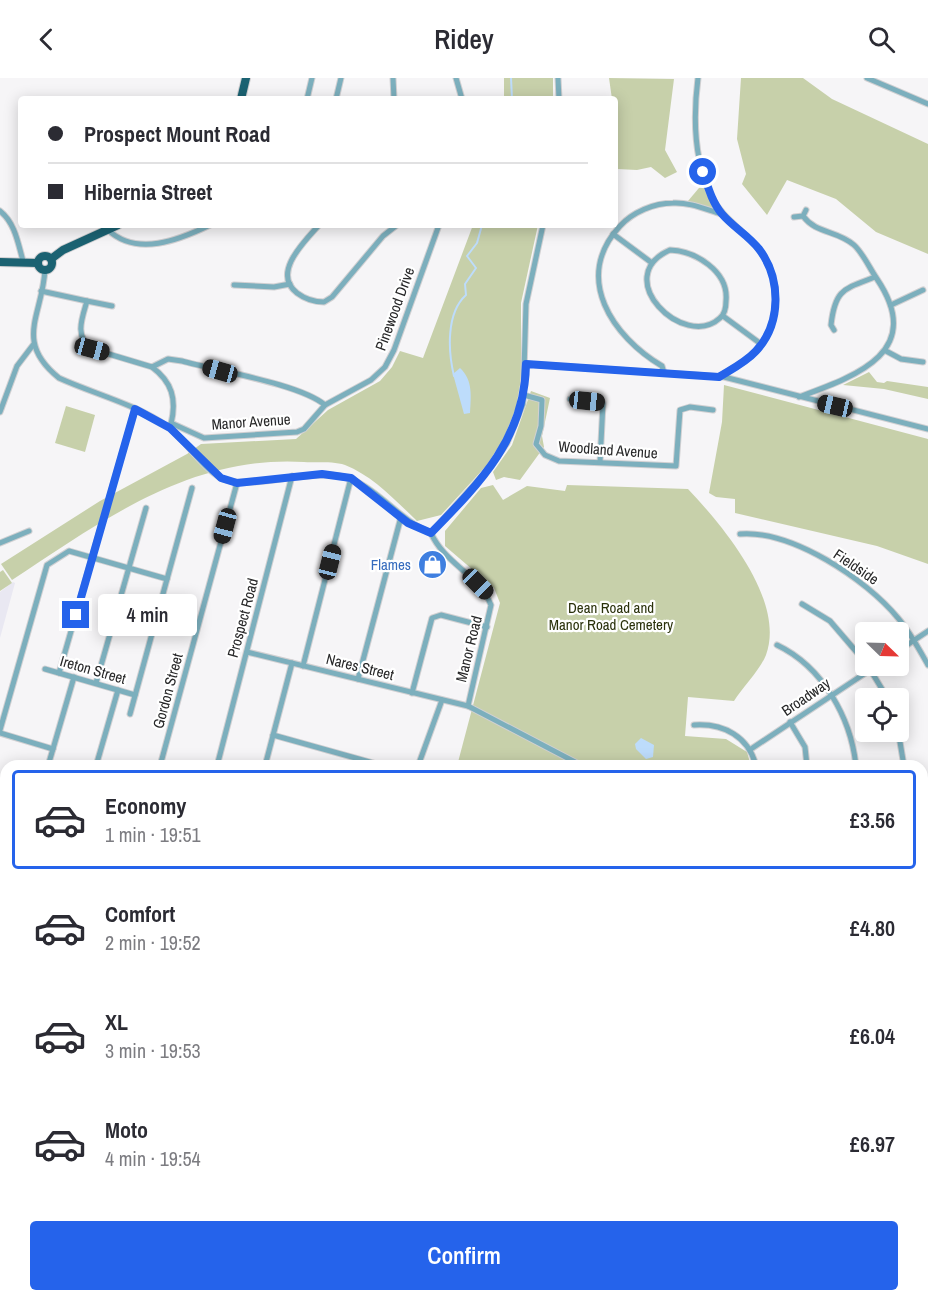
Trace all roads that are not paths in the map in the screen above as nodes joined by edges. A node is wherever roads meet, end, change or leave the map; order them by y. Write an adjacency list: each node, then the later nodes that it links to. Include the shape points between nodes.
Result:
1 (246, 78): 9 (highway)
2 (312, 78): 10 (street)
3 (341, 78): 11 (street)
4 (393, 78): 12 (street)
5 (456, 78): 13 (street)
6 (558, 78): 14 (street)
7 (698, 78): 17 (street, via 697,148 711,195)
8 (867, 78): 15 (street)
9 (242, 96)
10 (307, 96)
11 (337, 96)
12 (394, 96)
13 (461, 96)
14 (560, 96)
15 (928, 104)
16 (0, 211): 27 (street, via 14,230)
17 (723, 214): 26 (street, via 670,202 634,215); 41 (street, via 759,248 772,273 775,311)
18 (795, 217): 31 (street, via 805,213 810,226 854,245)
19 (112, 228): 25 (highway)
20 (202, 228): 25 (street, via 148,245)
21 (317, 228): 32 (street, via 291,262)
22 (393, 228): 32 (street, via 324,302 303,297)
23 (438, 228): 52 (street, Pinewood Drive, via 390,359 371,380)
24 (542, 228): 45 (street, via 526,304)
25 (108, 230): 30 (highway, via 63,250 51,259 51,266)
26 (613, 234): 29 (street); 47 (street, via 602,255 599,272 606,310 621,334 662,366)
27 (23, 261): 28 (highway); 30 (highway)
28 (0, 262)
29 (651, 263): 39 (street, via 646,283 668,315 697,327); 39 (street, via 670,250 688,253 707,264 724,284)
30 (41, 266): 35 (street)
31 (875, 277): 37 (street); 40 (street, via 837,296 831,325)
32 (290, 284): 33 (street)
33 (234, 285)
34 (923, 290): 37 (street)
35 (41, 291): 36 (street); 42 (street, via 32,331)
36 (87, 301): 38 (street); 46 (street, via 81,325 85,344)
37 (891, 305): 43 (street)
38 (112, 306)
39 (723, 316): 41 (street)
40 (834, 330)
41 (761, 344): 48 (street)
42 (33, 345): 53 (street, via 46,368 59,378); 55 (street, via 17,366)
43 (886, 351): 44 (street, via 901,359); 50 (street, via 877,361 832,385)
44 (923, 362)
45 (526, 364): 47 (street); 49 (street)
46 (152, 367): 52 (street, via 168,359 182,361 292,388); 56 (street, via 171,386 174,399)
47 (664, 373): 48 (street)
48 (719, 377): 50 (street)
49 (524, 395): 58 (street, Woodland Avenue, via 542,400 536,444 545,455 559,461); 66 (street, via 507,443 463,500)
50 (798, 397): 57 (street)
51 (570, 399): 58 (street, via 603,403)
52 (325, 405): 56 (street, Manor Avenue, via 304,429 287,435 204,438)
53 (135, 409): 56 (street); 69 (street)
54 (713, 410): 58 (street, Woodland Avenue, via 680,410 676,466)
55 (0, 412)
56 (170, 426): 61 (street, via 215,473)
57 (928, 429)
58 (600, 462)
59 (292, 476): 60 (street, via 322,474); 61 (street); 79 (street, Prospect Road)
60 (351, 478): 64 (street, Manor Road); 82 (street)
61 (237, 483): 105 (street, Gordon Street)
62 (192, 488): 71 (street)
63 (146, 508): 70 (street)
64 (401, 517): 66 (street, Manor Road); 87 (street)
65 (29, 531): 68 (street)
66 (431, 533): 73 (street, Manor Road, via 438,548 487,593 492,605)
67 (740, 534): 75 (street, Fieldside, via 757,533 787,543 847,573 869,589)
68 (0, 543)
69 (93, 557): 70 (street); 84 (street); 98 (street, via 69,551 44,567)
70 (129, 568): 71 (street); 88 (street)
71 (167, 579): 91 (street)
72 (802, 604): 78 (street, via 830,621)
73 (487, 627): 90 (street, via 441,615 432,618); 94 (street, Manor Road)
74 (928, 631): 75 (street)
75 (914, 640): 76 (street); 81 (street, Fieldside)
76 (909, 643)
77 (777, 645): 92 (street, via 812,669)
78 (855, 649)
79 (247, 652): 80 (street, Nares Street); 106 (street, Prospect Road)
80 (292, 663): 82 (street, Nares Street); 99 (street)
81 (928, 665)
82 (303, 666): 87 (street, Nares Street)
83 (45, 669): 84 (street, Ireton Street)
84 (59, 673): 86 (street, Ireton Street)
85 (856, 676): 92 (street, Broadway)
86 (74, 677): 88 (street, Ireton Street); 101 (street)
87 (358, 679): 90 (street, Nares Street)
88 (96, 683): 89 (street, Ireton Street)
89 (118, 690): 91 (street, Ireton Street); 104 (street)
90 (412, 693): 93 (street, Nares Street)
91 (135, 695): 95 (street)
92 (830, 695): 96 (street, Broadway); 113 (street, via 845,719)
93 (442, 700): 94 (street, Nares Street); 109 (street)
94 (468, 706): 110 (street, Manor Road)
95 (130, 714)
96 (790, 722): 102 (street, Broadway); 112 (street, via 805,747)
97 (694, 725): 102 (street, via 728,730)
98 (0, 731): 101 (street)
99 (273, 735): 107 (street); 108 (street)
100 (900, 742): 114 (street)
101 (53, 749): 103 (street)
102 (751, 749): 111 (street)
103 (50, 760)
104 (98, 760)
105 (162, 760)
106 (219, 760)
107 (267, 760)
108 (363, 760)
109 (420, 760)
110 (570, 760)
111 (754, 760)
112 (806, 760)
113 (855, 760)
114 (903, 760)

